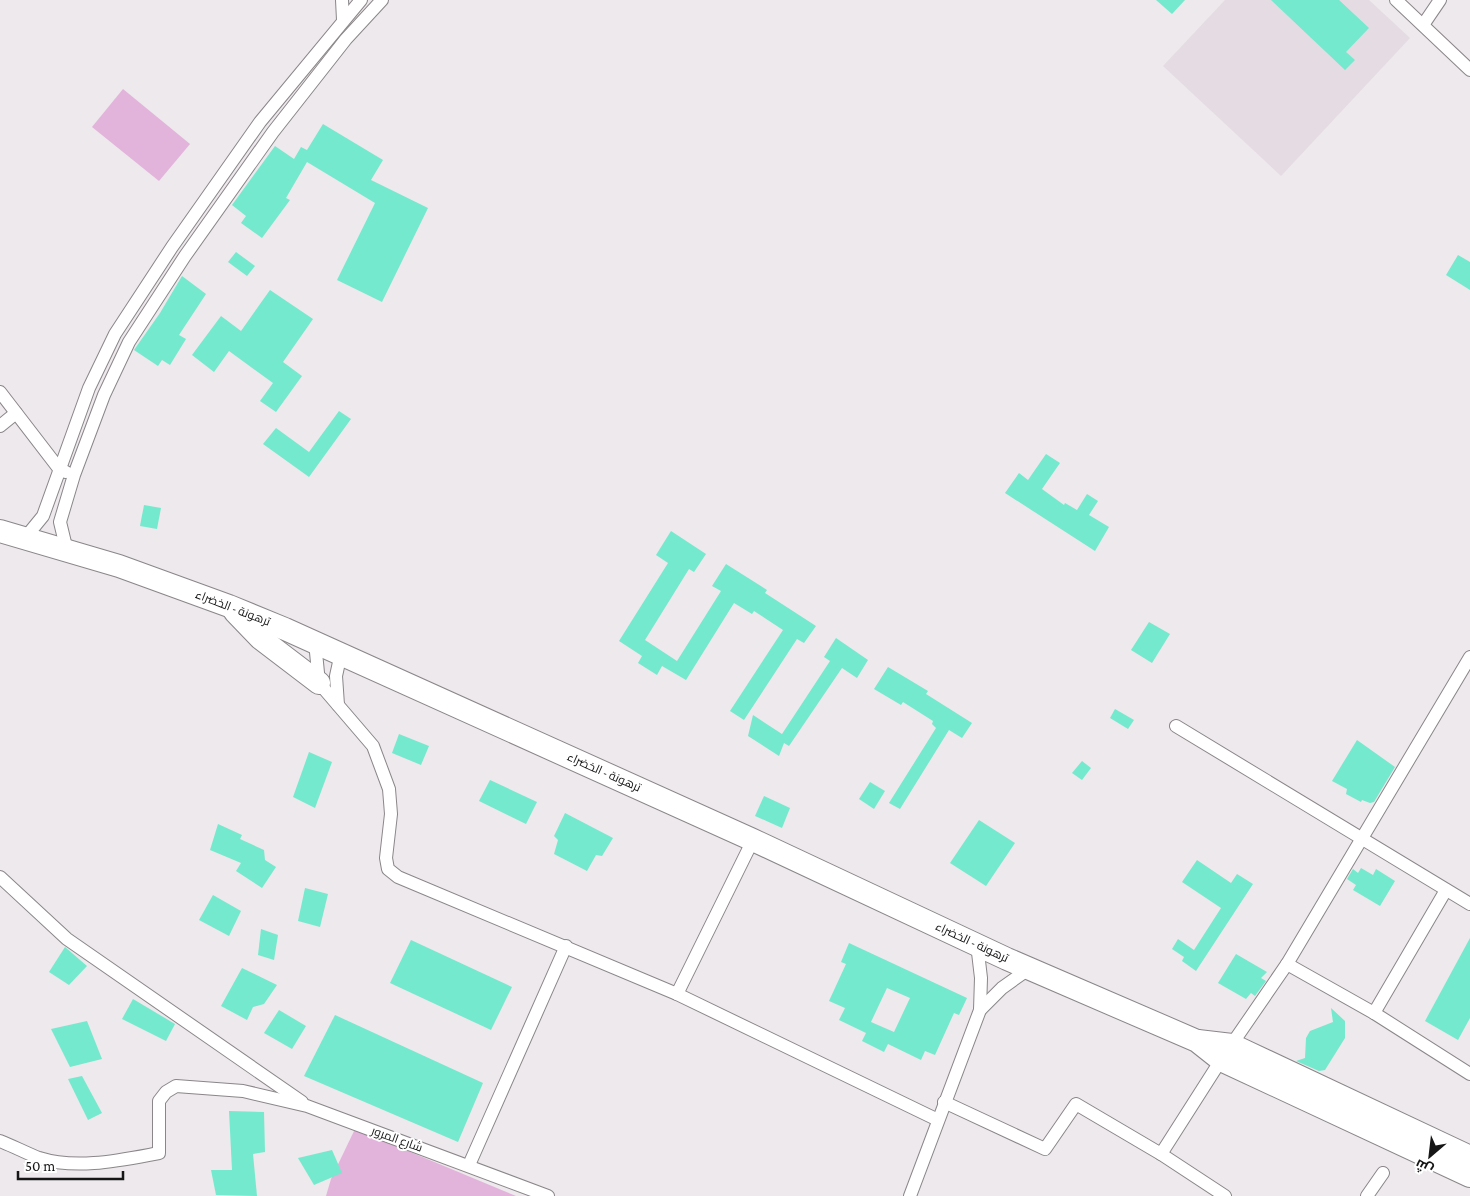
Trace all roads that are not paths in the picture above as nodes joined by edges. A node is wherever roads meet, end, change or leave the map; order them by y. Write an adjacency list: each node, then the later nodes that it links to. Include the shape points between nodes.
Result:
1 (342, 0): 6 (street)
2 (361, 0): 6 (street)
3 (382, 0): 10 (street, via 346,39 272,132)
4 (1396, 0): 7 (street)
5 (1440, 0): 7 (street)
6 (343, 20): 9 (street, via 260,122)
7 (1423, 25): 8 (street)
8 (1470, 70)
9 (213, 189): 10 (street); 14 (street, via 115,334 89,388)
10 (226, 198): 15 (street, via 129,342 104,395)
11 (0, 392): 12 (street)
12 (16, 412): 13 (street); 14 (street)
13 (0, 426)
14 (60, 470): 15 (street); 17 (street, via 43,516)
15 (74, 475): 18 (street, via 60,522)
16 (0, 531): 17 (highway, ترهونة - الخضراء)
17 (25, 538): 18 (highway, ترهونة - الخضراء)
18 (67, 551): 19 (highway, ترهونة - الخضراء)
19 (229, 606): 20 (highway, ترهونة - الخضراء); 23 (highway, via 260,638)
20 (314, 642): 21 (highway, ترهونة - الخضراء); 23 (street)
21 (341, 653): 24 (street, via 336,676); 26 (highway, ترهونة - الخضراء)
22 (1470, 657): 27 (street)
23 (320, 683): 24 (street)
24 (338, 704): 32 (street, via 373,746 389,789 392,814 386,858 388,869 398,877)
25 (1176, 726): 27 (street)
26 (753, 840): 31 (highway, ترهونة - الخضراء); 35 (street)
27 (1362, 840): 29 (street); 33 (street)
28 (0, 877): 41 (street, via 68,939)
29 (1446, 890): 30 (street); 37 (street)
30 (1470, 904)
31 (977, 944): 34 (highway, ترهونة - الخضراء); 36 (street)
32 (566, 946): 35 (street); 46 (street)
33 (1287, 964): 37 (street); 38 (street)
34 (1030, 968): 36 (street, via 1002,988); 38 (highway, ترهونة - الخضراء)
35 (678, 994): 42 (street)
36 (980, 1010): 40 (street)
37 (1374, 1013): 39 (street)
38 (1226, 1052): 44 (street); 45 (highway); 48 (highway)
39 (1470, 1074)
40 (944, 1102): 42 (street); 44 (street, via 1045,1149 1076,1104)
41 (307, 1106): 43 (street, شارع المرور, via 242,1091 176,1086 159,1101 159,1153 90,1163 60,1161 40,1158); 46 (street, شارع المرور)
42 (938, 1120): 50 (street)
43 (0, 1140)
44 (1161, 1154): 51 (street)
45 (1470, 1157)
46 (469, 1165): 49 (street, شارع المرور)
47 (1383, 1173): 52 (street)
48 (1470, 1176)
49 (548, 1196)
50 (910, 1196)
51 (1225, 1196)
52 (1367, 1196)

